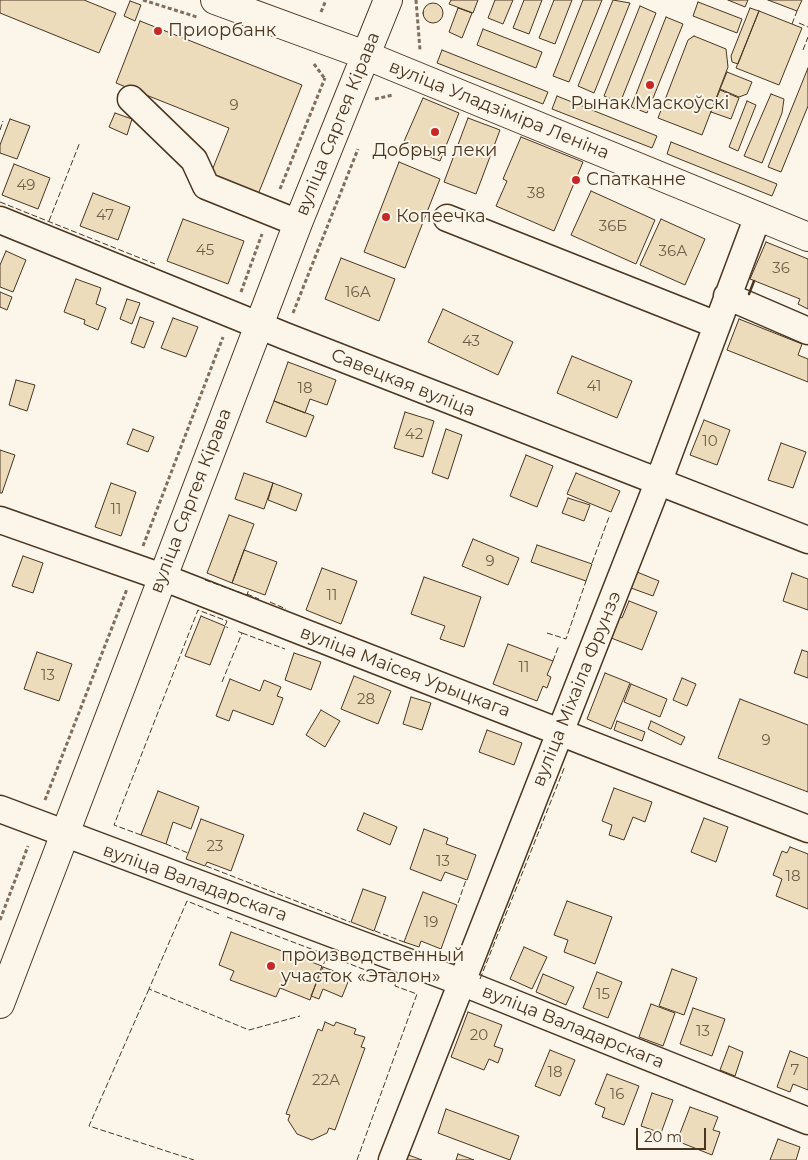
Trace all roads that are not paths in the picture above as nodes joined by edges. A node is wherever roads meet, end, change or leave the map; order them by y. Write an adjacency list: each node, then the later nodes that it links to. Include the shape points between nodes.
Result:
1 (215, 0): 3 (main road, вуліца Уладзіміра Леніна)
2 (388, 0): 3 (main road, вуліца Сяргея Кірава)
3 (365, 55): 5 (main road, вуліца Уладзіміра Леніна); 8 (main road, вуліца Сяргея Кірава)
4 (131, 99): 8 (street, via 194,160 206,186)
5 (758, 216): 9 (main road, вуліца Уладзіміра Леніна); 10 (street, вуліца Міхаіла Фрунзэ)
6 (447, 218): 11 (street)
7 (0, 220): 12 (street, Савецкая вуліца)
8 (298, 223): 12 (main road, вуліца Сяргея Кірава)
9 (808, 237)
10 (728, 296): 11 (street, вуліца Міхаіла Фрунзэ); 13 (street)
11 (717, 325): 14 (street, вуліца Міхаіла Фрунзэ)
12 (259, 326): 14 (street, Савецкая вуліца); 17 (main road, вуліца Сяргея Кірава)
13 (808, 331)
14 (658, 484): 16 (street, Савецкая вуліца); 18 (street, вуліца Міхаіла Фрунзэ)
15 (0, 520): 17 (street, вуліца Маісея Урыцкага)
16 (808, 540)
17 (162, 577): 18 (street, вуліца Маісея Урыцкага); 21 (main road, вуліца Сяргея Кірава)
18 (560, 733): 20 (street, вуліца Маісея Урыцкага); 22 (street, вуліца Міхаіла Фрунзэ)
19 (0, 809): 21 (street, вуліца Валадарскага)
20 (808, 829)
21 (64, 834): 22 (street, вуліца Валадарскага); 23 (main road, вуліца Сяргея Кірава)
22 (461, 982): 24 (street, вуліца Валадарскага); 25 (street, вуліца Міхаіла Фрунзэ)
23 (0, 1004)
24 (808, 1121)
25 (392, 1160)

